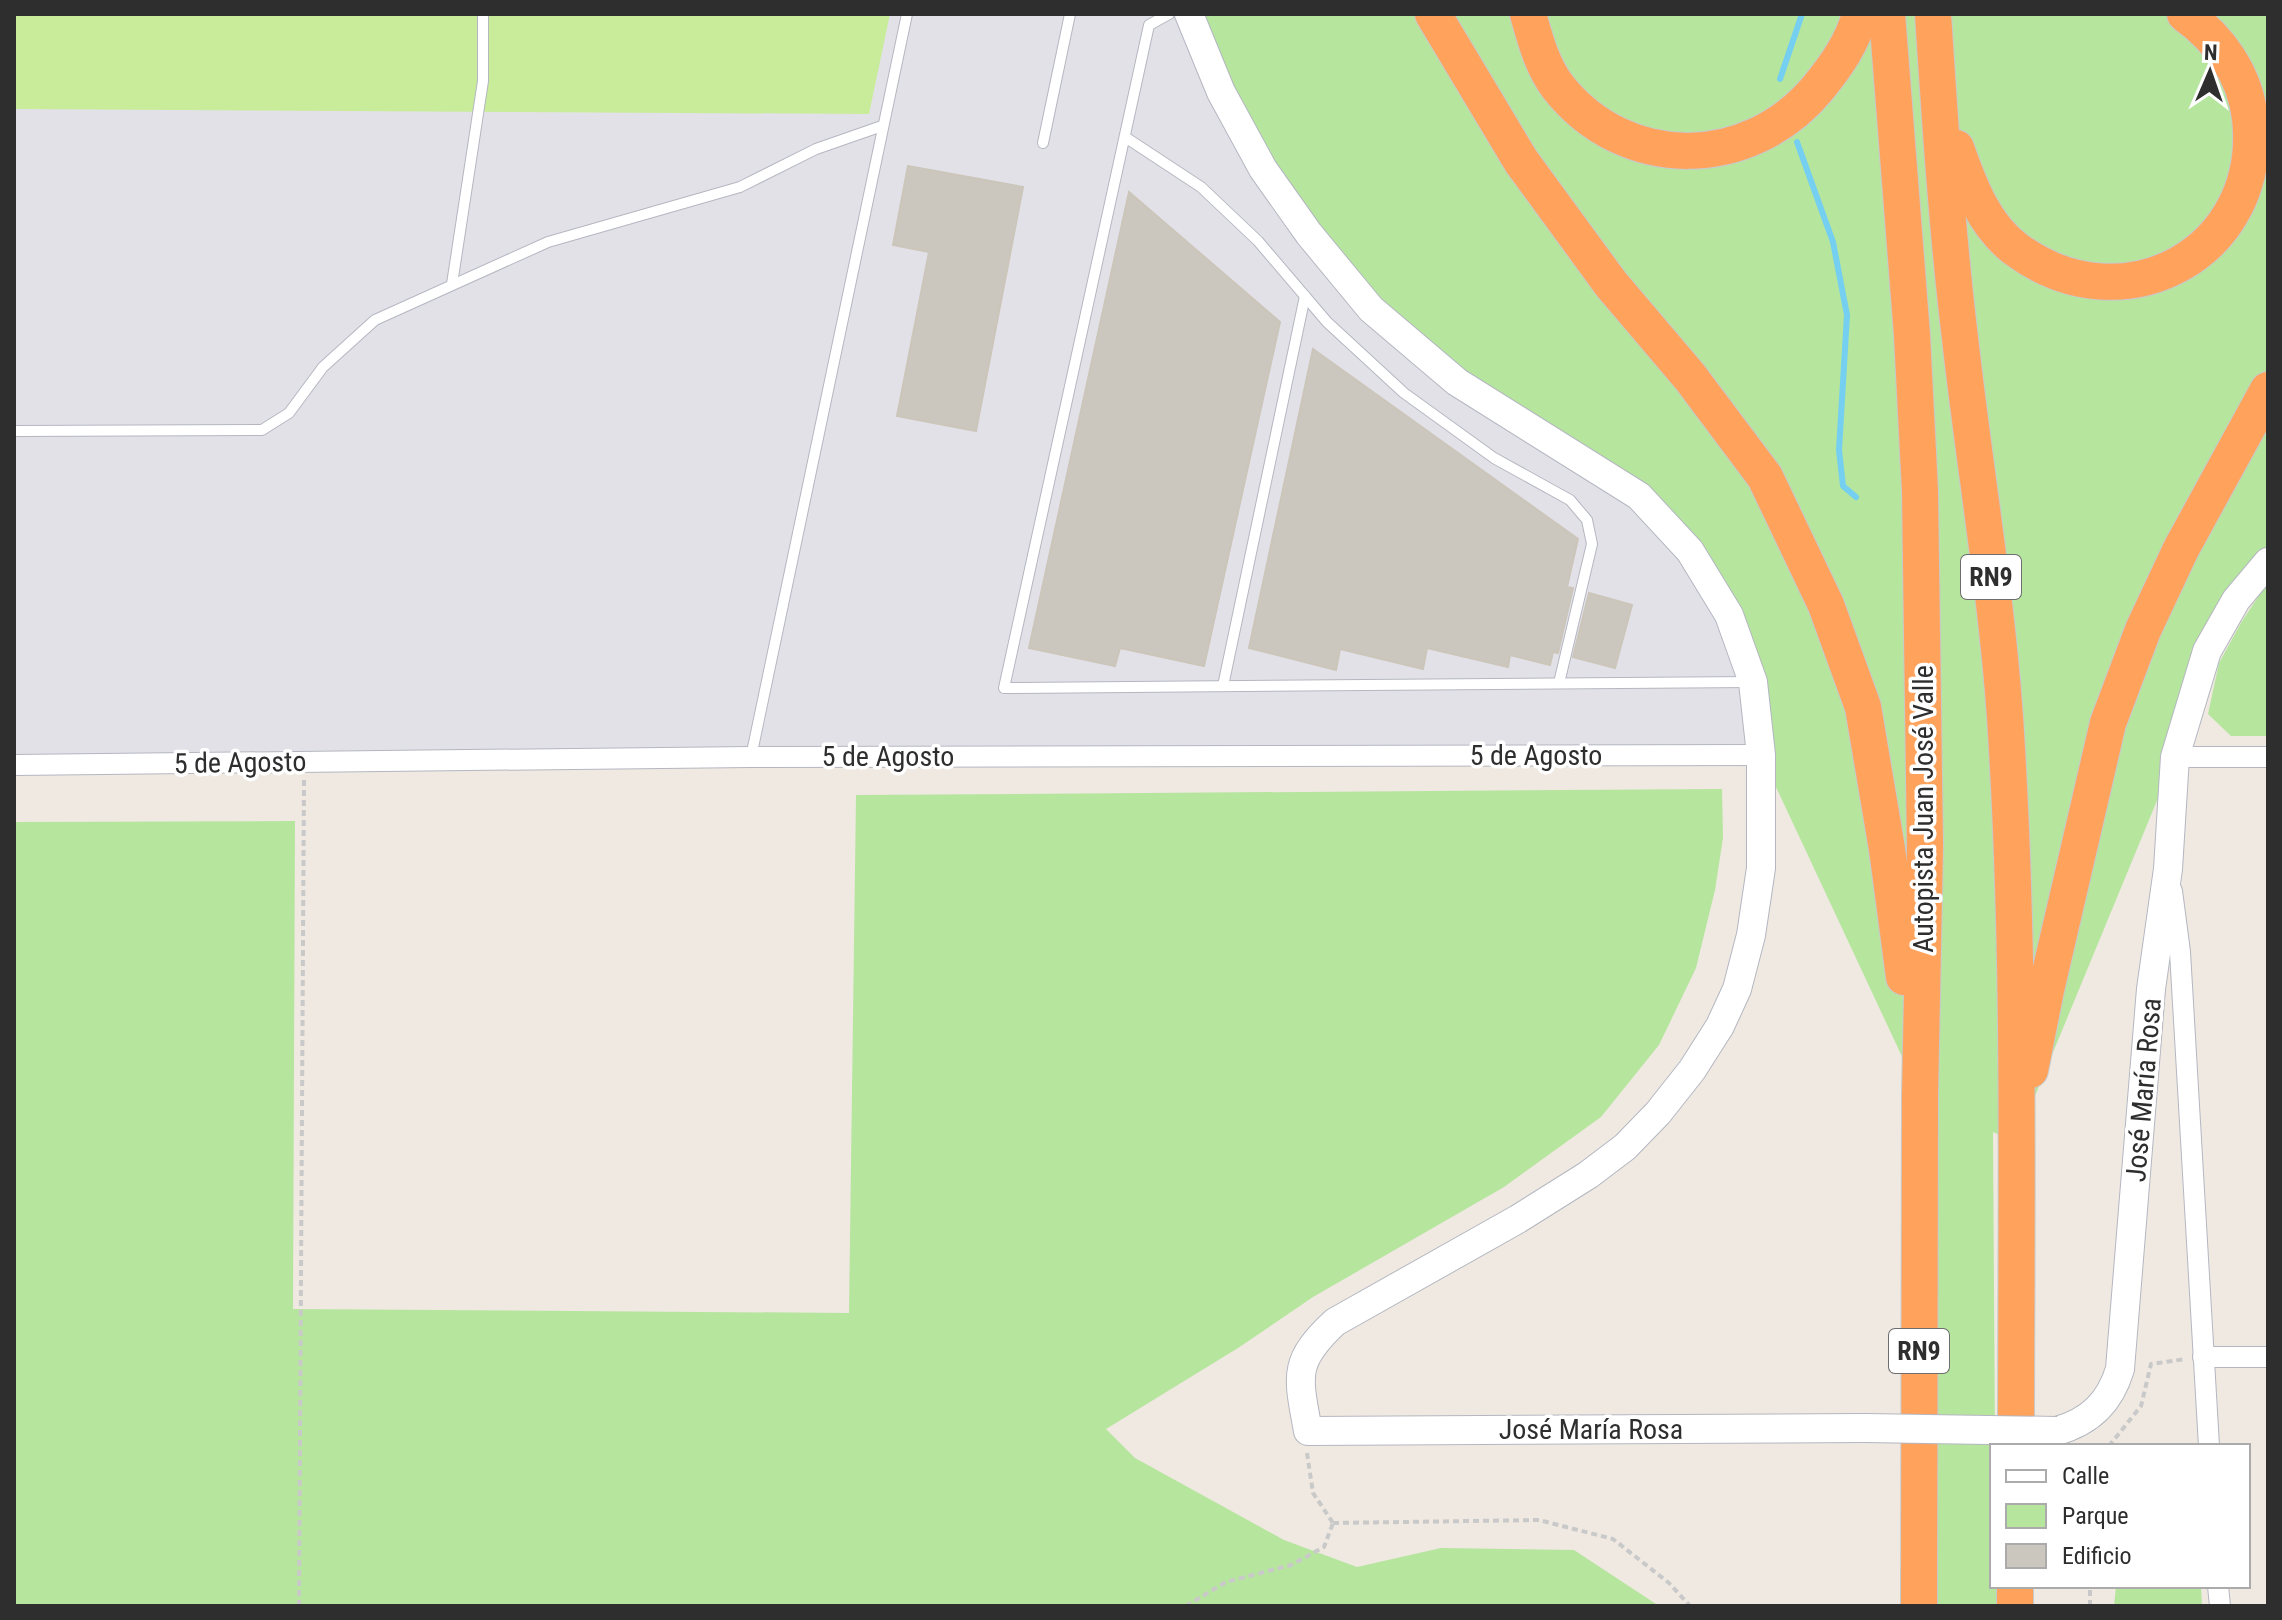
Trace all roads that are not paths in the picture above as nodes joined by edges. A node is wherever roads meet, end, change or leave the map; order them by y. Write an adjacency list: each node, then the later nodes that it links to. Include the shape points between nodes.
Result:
1 (483, 14): 16 (lane, via 483,81)
2 (907, 14): 13 (lane)
3 (1070, 14): 15 (lane)
4 (1169, 14): 14 (lane, via 1149,25)
5 (1189, 14): 23 (main road, via 1221,92 1263,169 1371,309 1457,382 1639,496 1690,551 1729,615)
6 (1433, 14): 32 (highway, via 1521,161 1765,477 1826,605 1863,707)
7 (1528, 14): 8 (highway, via 1557,86 1588,118 1628,142 1674,152 1727,148 1772,128 1805,103 1834,68)
8 (1860, 14)
9 (1887, 14): 32 (highway, Autopista Juan José Valle / RN9, via 1920,491 1925,832)
10 (1933, 14): 12 (highway, RN9)
11 (2185, 14): 12 (highway, via 2219,45 2238,72 2252,138 2250,169 2237,204 2203,249 2173,268 2137,281 2100,284 2053,272 2015,249 1989,222 1970,186)
12 (1937, 78): 33 (highway, RN9, via 1959,336 1991,569 2004,714 2012,853)
13 (882, 126): 16 (lane, via 816,149 740,187 548,242); 27 (lane)
14 (1125, 137): 17 (lane, via 1201,187); 25 (lane, via 1004,688)
15 (1043, 143)
16 (452, 284): 19 (lane, via 375,320 323,367 289,413 262,430)
17 (1305, 296): 24 (lane, via 1404,393 1494,458 1570,500 1587,520 1592,544); 25 (lane)
18 (2268, 390): 21 (highway)
19 (14, 431)
20 (2268, 440): 21 (highway)
21 (2209, 499): 33 (highway, via 2143,630 2108,723)
22 (2268, 562): 28 (main road, José María Rosa, via 2236,600 2207,651)
23 (1753, 682): 24 (lane); 26 (main road)
24 (1559, 683): 25 (lane)
25 (1223, 686)
26 (1761, 755): 27 (street, 5 de Agosto); 31 (main road, José María Rosa, bridge, via 1761,868 1751,935 1737,989 1692,1070 1625,1147 1588,1175 1335,1322 1314,1342 1299,1377 1308,1431 2057,1431 2090,1418 2106,1400 2120,1369 2151,989)
27 (751, 757): 30 (street, 5 de Agosto)
28 (2175, 757): 29 (street); 31 (main road, José María Rosa)
29 (2268, 757)
30 (14, 765)
31 (2168, 869): 34 (street, via 2180,952)
32 (1920, 1095): 38 (highway, Autopista Juan José Valle / RN9)
33 (2016, 1142): 36 (highway, RN9)
34 (2203, 1357): 35 (street); 37 (street)
35 (2268, 1357)
36 (2016, 1444)
37 (2209, 1444)
38 (1919, 1606)

